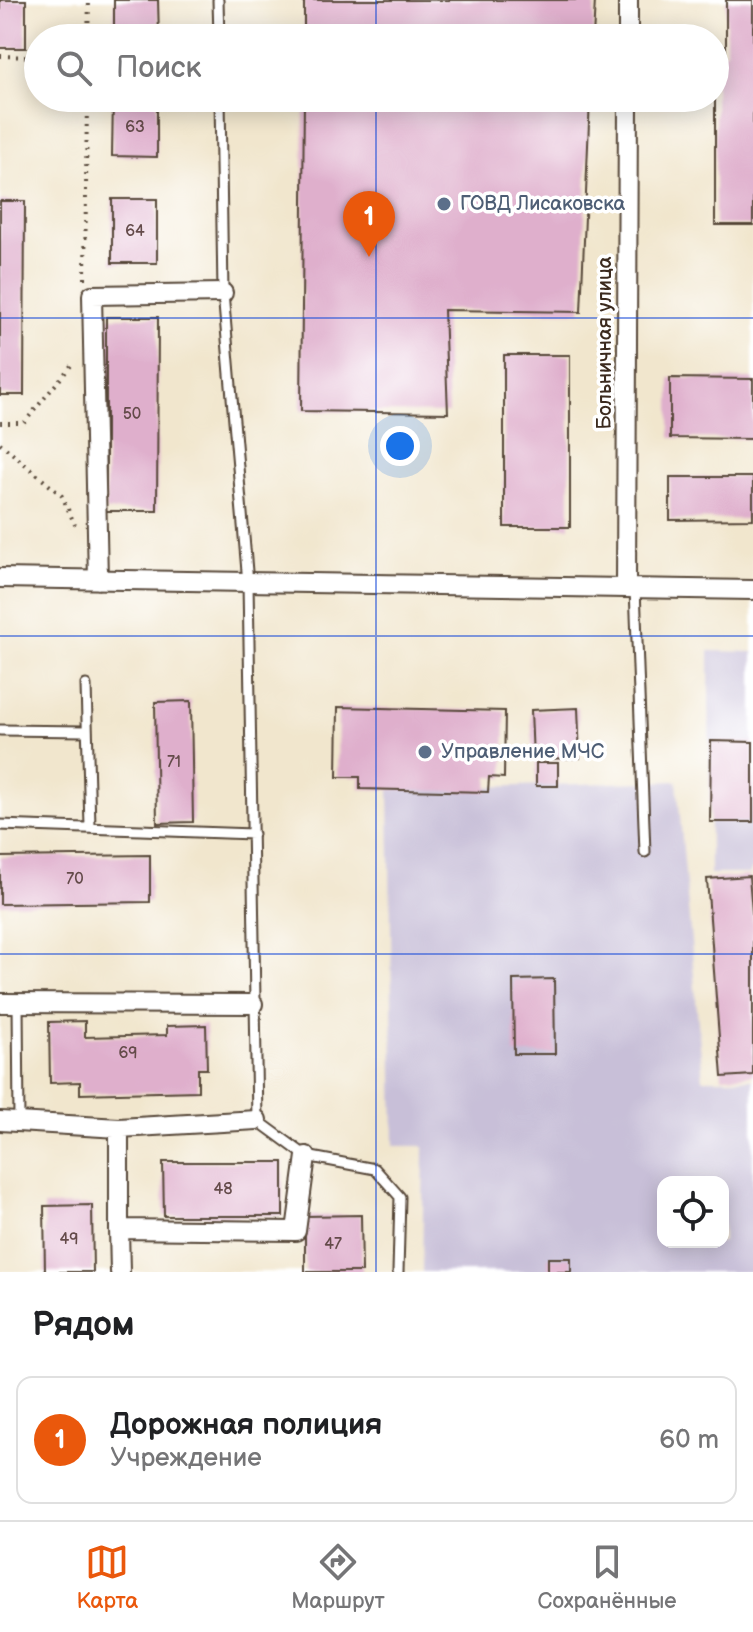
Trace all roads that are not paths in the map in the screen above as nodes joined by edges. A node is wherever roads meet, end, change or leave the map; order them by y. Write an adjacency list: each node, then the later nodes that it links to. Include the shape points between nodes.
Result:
1 (218, 0): 3 (lane)
2 (628, 0): 4 (street)
3 (219, 24)
4 (628, 24)
5 (220, 112): 7 (lane)
6 (628, 112): 11 (street, Больничная улица)
7 (223, 293): 9 (street, via 92,295); 10 (lane)
8 (0, 578): 9 (street)
9 (98, 580): 10 (street)
10 (248, 583): 11 (street); 18 (lane)
11 (630, 588): 12 (street); 19 (lane)
12 (753, 590)
13 (86, 685): 15 (lane)
14 (0, 730): 15 (lane)
15 (86, 731): 17 (lane)
16 (0, 825): 17 (lane)
17 (90, 826): 18 (lane)
18 (253, 834): 21 (lane)
19 (645, 852)
20 (9, 1003): 21 (street); 24 (lane)
21 (253, 1004): 22 (lane)
22 (257, 1120): 25 (street); 26 (lane)
23 (0, 1121): 24 (street)
24 (19, 1121): 25 (street)
25 (119, 1128): 27 (street)
26 (306, 1156): 27 (street, via 296,1231); 29 (lane, via 375,1169 400,1197)
27 (119, 1229): 28 (street)
28 (120, 1272)
29 (398, 1272)

